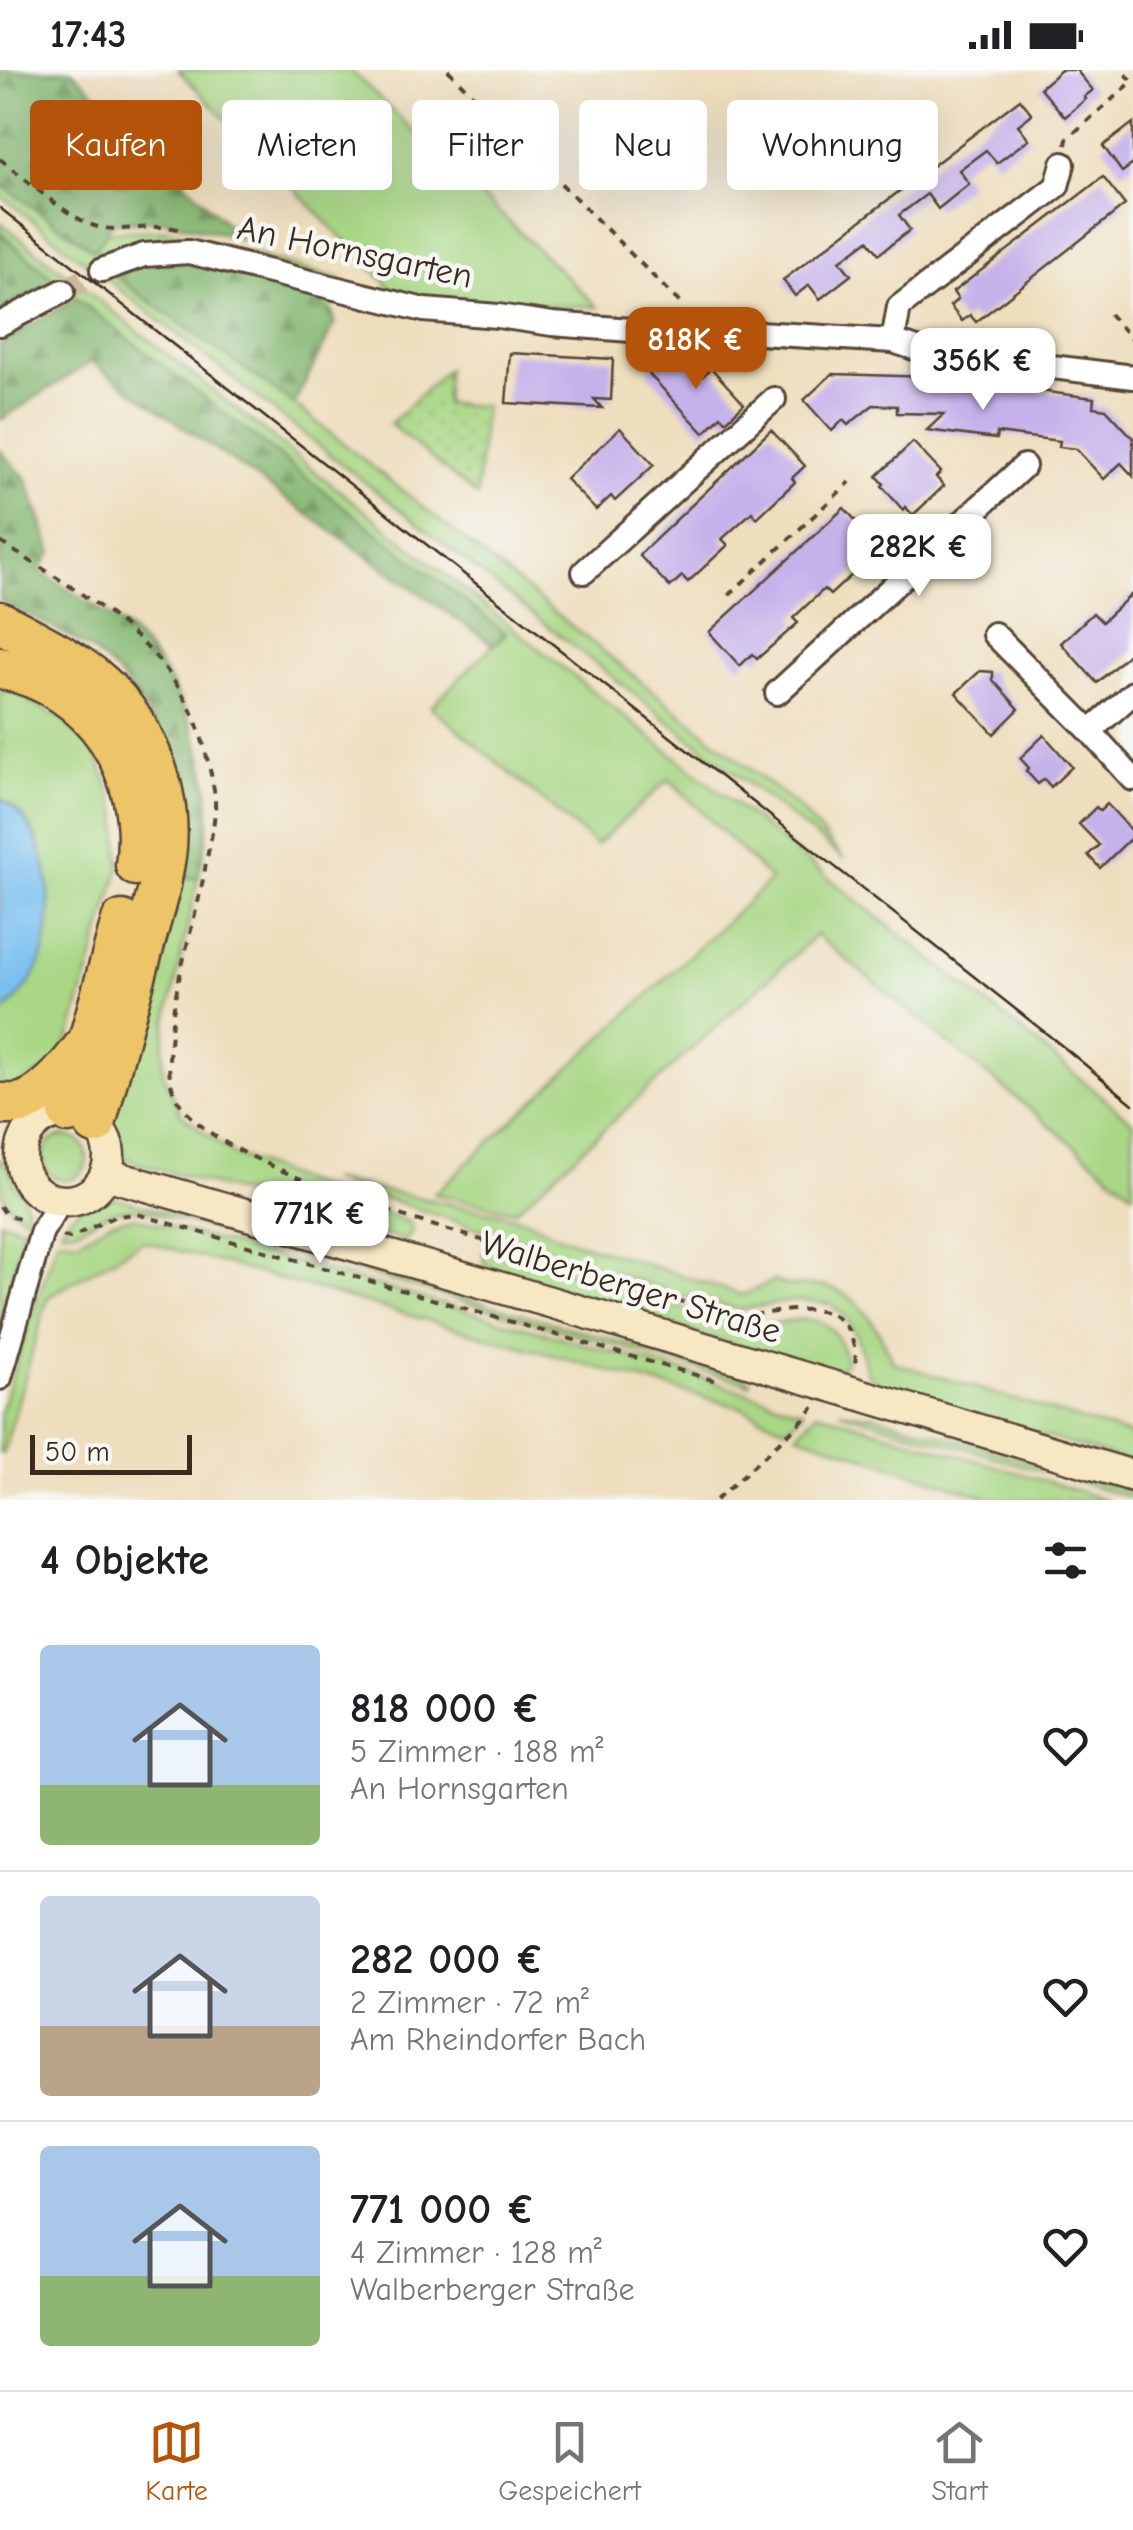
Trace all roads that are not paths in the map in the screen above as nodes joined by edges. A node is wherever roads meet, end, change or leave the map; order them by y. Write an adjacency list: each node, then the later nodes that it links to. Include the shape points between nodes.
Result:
1 (1062, 164): 5 (street, via 1057,186 900,307)
2 (102, 270): 5 (street, An Hornsgarten, via 144,255 189,252 424,310 644,331)
3 (63, 291): 4 (street)
4 (0, 324)
5 (893, 341): 6 (street, An Hornsgarten, via 923,351)
6 (1133, 376)
7 (774, 399): 9 (street)
8 (1024, 466): 14 (street)
9 (584, 572)
10 (0, 622): 19 (highway, via 92,676 119,701 141,734 166,809 160,885)
11 (994, 634): 15 (street)
12 (0, 668): 17 (highway, via 42,680 96,720 129,780 138,816 134,879)
13 (1133, 692): 15 (street)
14 (777, 693)
15 (1090, 731): 16 (street)
16 (1133, 778)
17 (86, 1043): 18 (highway, via 38,1094 24,1103); 19 (highway)
18 (0, 1104)
19 (82, 1118): 20 (main road, via 61,1112); 21 (main road, via 107,1142)
20 (11, 1142): 22 (main road, via 35,1190)
21 (106, 1174): 22 (main road, via 88,1194); 24 (main road, Walberberger Straße)
22 (60, 1201): 23 (street, via 42,1231)
23 (0, 1378)
24 (1133, 1476)

